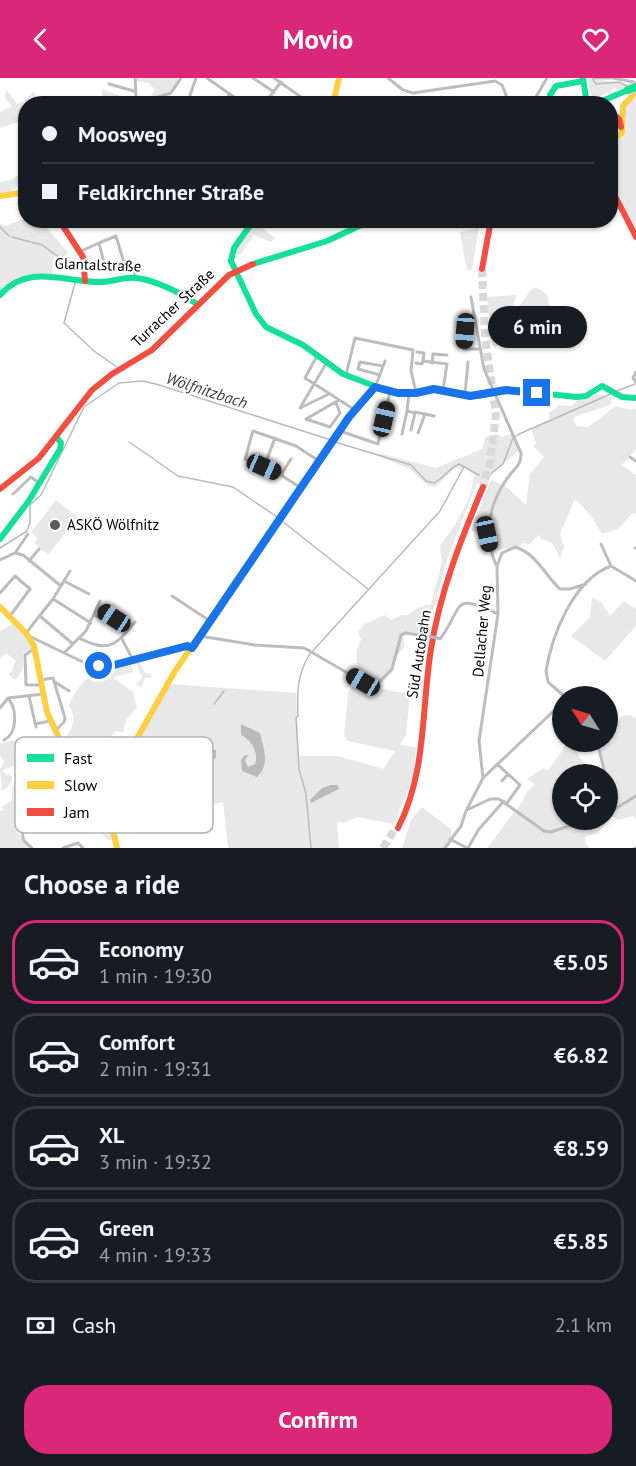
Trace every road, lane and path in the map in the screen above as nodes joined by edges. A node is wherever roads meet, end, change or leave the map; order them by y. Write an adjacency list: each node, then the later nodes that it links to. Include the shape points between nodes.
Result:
1 (135, 78): 15 (street)
2 (181, 78): 20 (street, via 171,93)
3 (196, 78): 21 (street)
4 (207, 78): 18 (street)
5 (253, 78): 16 (street)
6 (274, 78): 13 (street)
7 (339, 78): 25 (main road)
8 (388, 78): 26 (street, via 413,93 495,81)
9 (547, 78): 27 (street)
10 (595, 78): 11 (street)
11 (612, 78): 17 (street, via 634,82)
12 (581, 80): 28 (main road, via 555,88); 29 (main road)
13 (281, 82): 16 (street); 24 (street)
14 (109, 84): 15 (street)
15 (134, 92): 19 (street)
16 (274, 92): 23 (street)
17 (633, 92): 30 (main road); 31 (main road); 34 (main road, via 623,106 622,133)
18 (229, 94): 22 (street)
19 (136, 96)
20 (163, 96)
21 (190, 96)
22 (232, 96)
23 (271, 96)
24 (300, 96)
25 (335, 96)
26 (505, 96)
27 (537, 96)
28 (550, 96)
29 (585, 96)
30 (618, 96)
31 (618, 98)
32 (618, 118): 33 (main road)
33 (618, 134)
34 (618, 136)
35 (18, 193): 36 (main road)
36 (0, 196)
37 (618, 201): 42 (main road)
38 (65, 228): 44 (main road)
39 (249, 228): 47 (main road, via 232,253)
40 (355, 228): 47 (main road, Turracher Straße)
41 (489, 228): 46 (main road)
42 (635, 232)
43 (99, 243): 44 (street); 45 (street, via 105,267); 45 (street, via 116,236)
44 (81, 251): 49 (main road)
45 (124, 263): 48 (street, via 132,263)
46 (481, 269)
47 (235, 272): 52 (main road, Turracher Straße); 58 (main road, via 266,327)
48 (136, 278): 49 (main road, Glantalstraße); 52 (main road, Glantalstraße)
49 (85, 281): 50 (main road, Glantalstraße, via 25,278 8,284)
50 (0, 295)
51 (471, 297): 53 (street)
52 (197, 304): 90 (main road, Turracher Straße, via 152,350 92,390)
53 (475, 315): 55 (street, via 467,315); 56 (street)
54 (459, 330): 55 (street)
55 (465, 331): 56 (street, via 464,349)
56 (481, 350): 75 (street, via 484,370)
57 (415, 351): 61 (street, via 424,353); 68 (street, via 355,338); 77 (street)
58 (318, 355): 62 (main road); 71 (street, via 304,376)
59 (447, 355): 65 (street, via 434,354)
60 (385, 361): 66 (street)
61 (423, 361): 64 (street); 65 (street)
62 (327, 362): 68 (main road); 71 (street)
63 (468, 362): 78 (street)
64 (416, 363)
65 (432, 363): 73 (street, via 447,364)
66 (383, 366): 69 (street); 69 (street, via 360,362 358,369)
67 (636, 372): 70 (street)
68 (346, 375): 72 (main road)
69 (380, 375): 72 (street)
70 (636, 382)
71 (314, 384): 76 (street); 76 (street, via 300,408)
72 (375, 387): 74 (main road); 81 (main road)
73 (443, 390): 77 (main road); 78 (main road)
74 (390, 392): 77 (main road); 87 (street, via 378,444)
75 (495, 392): 78 (main road); 79 (main road, via 576,397 602,386); 110 (street, via 521,453 520,462 493,504 487,534)
76 (329, 394): 80 (street)
77 (412, 394): 82 (street)
78 (465, 395)
79 (636, 398)
80 (338, 401): 80 (street, via 307,417 306,419 330,427 340,413); 81 (street)
81 (356, 410): 87 (main road)
82 (407, 411): 83 (street); 89 (street)
83 (413, 412): 84 (street); 86 (street)
84 (424, 414): 85 (street); 88 (street)
85 (434, 416)
86 (411, 430)
87 (340, 431): 95 (main road)
88 (418, 433)
89 (402, 434)
90 (56, 436): 98 (main road, via 61,447); 101 (main road, Turracher Straße, via 31,466)
91 (275, 438): 95 (street, via 296,446); 96 (street); 96 (street, via 253,431 244,459)
92 (630, 457): 94 (street)
93 (291, 459): 97 (street)
94 (636, 461)
95 (319, 462): 100 (main road)
96 (264, 467): 97 (street)
97 (281, 475): 100 (street)
98 (39, 483): 102 (street, via 31,477); 104 (main road)
99 (481, 486): 165 (main road, Süd Autobahn, via 450,560 437,604 425,665 416,780)
100 (301, 488): 129 (main road)
101 (0, 489)
102 (13, 495)
103 (28, 534): 107 (street)
104 (0, 539)
105 (601, 544): 111 (street)
106 (39, 549): 109 (street)
107 (15, 553): 108 (street); 109 (street)
108 (0, 560)
109 (29, 561): 117 (street)
110 (497, 566): 116 (street, Dellacher Weg, via 502,553 515,547 543,566 560,589); 125 (street, Dellacher Weg)
111 (610, 566): 115 (street); 116 (street)
112 (70, 571): 114 (street)
113 (636, 573): 115 (street)
114 (64, 580): 117 (street); 119 (street)
115 (634, 580)
116 (586, 584): 145 (street, via 571,600 548,661 548,682)
117 (61, 586): 121 (street)
118 (0, 593): 127 (street, via 15,576 30,590)
119 (89, 594)
120 (172, 596): 129 (street)
121 (53, 599): 128 (street); 131 (street)
122 (100, 601): 124 (street)
123 (0, 607): 127 (main road)
124 (98, 607): 126 (street); 133 (street)
125 (498, 614): 135 (street, bridge, via 473,602 463,604 438,638 401,635 392,669 376,686 304,648); 159 (street, Dellacher Weg, via 479,741)
126 (94, 615): 131 (street); 132 (street)
127 (9, 616): 134 (main road)
128 (40, 616): 134 (street); 138 (street)
129 (210, 621): 135 (main road)
130 (135, 622): 133 (street)
131 (91, 623): 136 (street)
132 (109, 623)
133 (130, 628): 137 (street)
134 (27, 635): 140 (main road); 141 (street)
135 (200, 636): 139 (main road)
136 (79, 638): 137 (street, via 102,647); 138 (street)
137 (121, 638): 142 (street)
138 (73, 644): 141 (street)
139 (192, 648): 142 (street); 155 (main road, via 155,703)
140 (35, 649): 143 (main road); 143 (street, via 25,655 26,685)
141 (64, 653): 142 (street, via 99,666)
142 (132, 658)
143 (42, 682): 144 (street, via 50,678); 147 (main road)
144 (55, 682): 146 (street); 153 (street, via 65,718)
145 (553, 686)
146 (69, 691)
147 (44, 694): 148 (street); 152 (main road)
148 (29, 696): 149 (street); 152 (street, via 36,725)
149 (8, 698): 150 (street); 156 (street, via 15,724)
150 (0, 708)
151 (552, 713): 157 (street)
152 (50, 721): 153 (main road)
153 (54, 732): 154 (main road)
154 (57, 737)
155 (138, 737)
156 (4, 740)
157 (497, 765): 158 (street); 159 (street)
158 (508, 774): 160 (street); 162 (street, via 520,786)
159 (483, 778): 164 (street)
160 (502, 781)
161 (636, 796): 163 (street)
162 (505, 802): 164 (street, via 489,799); 166 (street, via 544,831); 175 (street)
163 (618, 807)
164 (465, 811): 169 (street, via 460,828)
165 (397, 828)
166 (557, 830)
167 (24, 833): 170 (street, via 24,841)
168 (114, 833): 173 (main road)
169 (450, 839): 174 (street); 175 (street)
170 (32, 848)
171 (63, 848): 172 (street, via 78,843)
172 (83, 848)
173 (117, 848)
174 (445, 848)
175 (467, 848)

